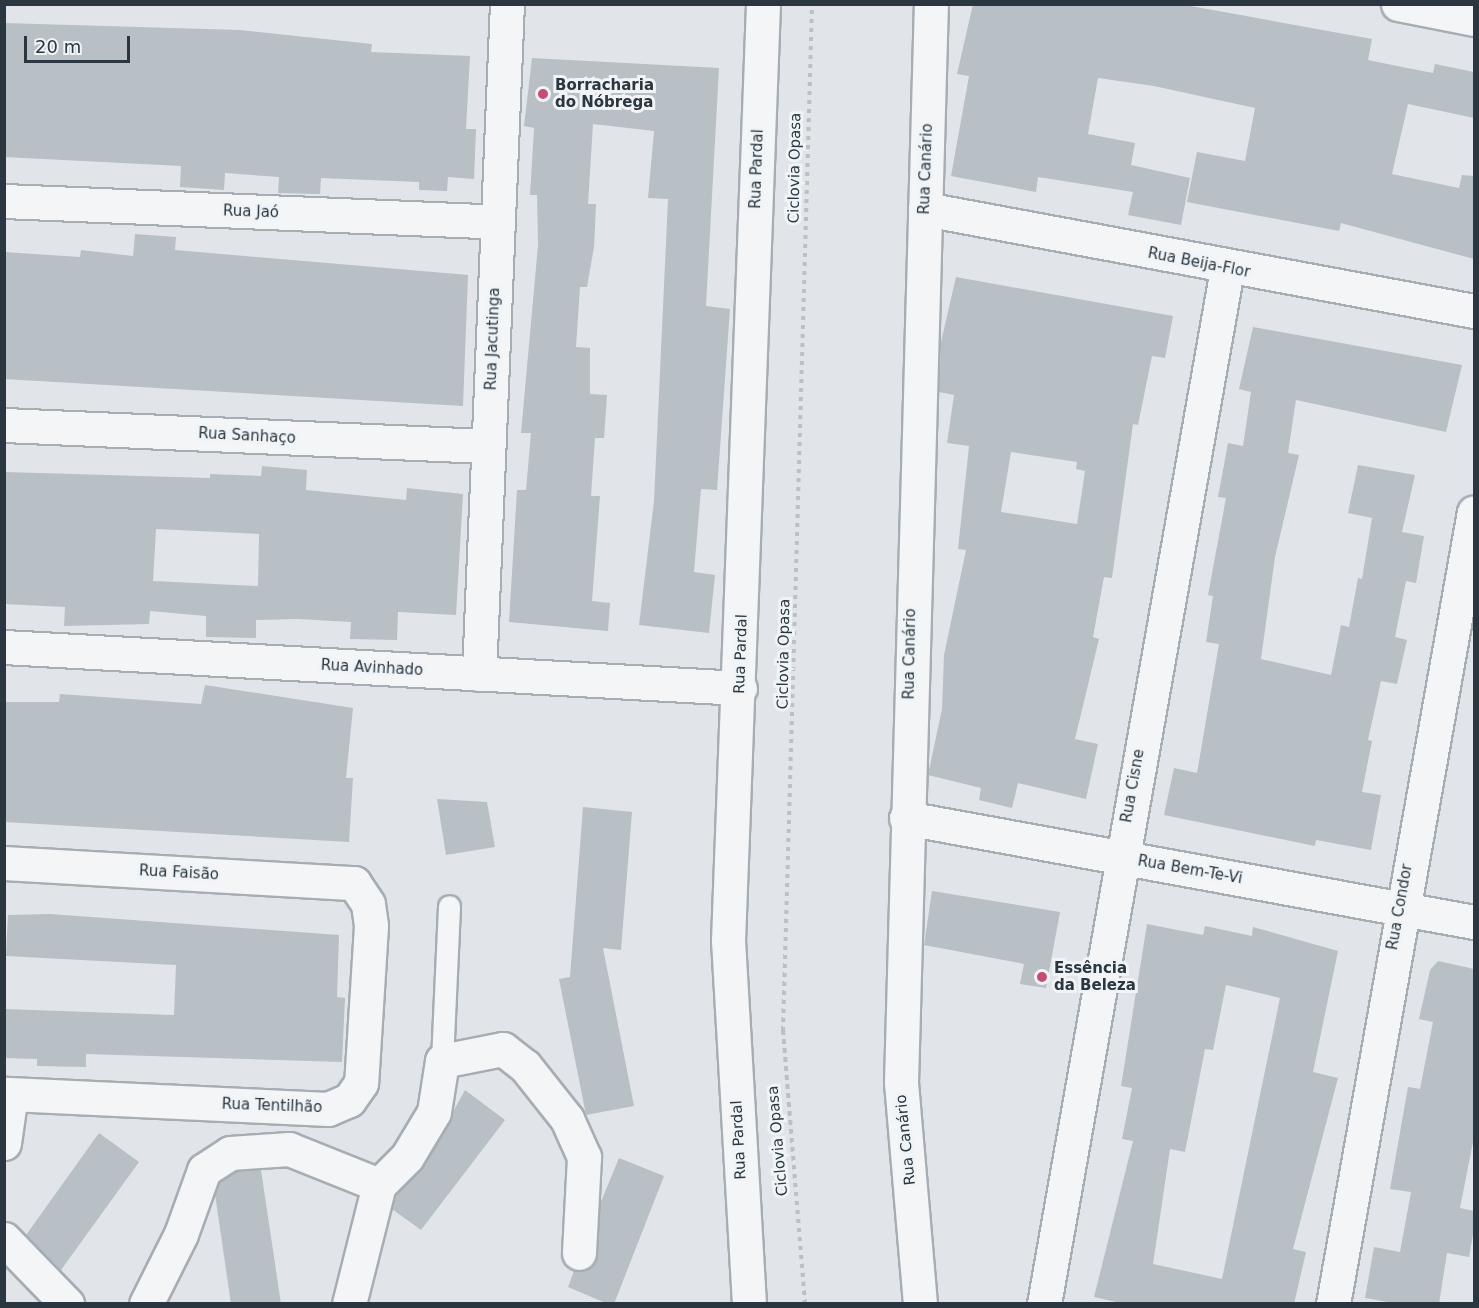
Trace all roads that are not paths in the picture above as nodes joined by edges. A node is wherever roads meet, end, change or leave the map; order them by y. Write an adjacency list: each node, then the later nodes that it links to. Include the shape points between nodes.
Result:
1 (507, 4): 8 (street, Rua Jacutinga)
2 (763, 4): 16 (street, Rua Pardal)
3 (931, 4): 7 (street, Rua Canário)
4 (1398, 4): 5 (street)
5 (1474, 19)
6 (4, 201): 8 (street, Rua Jaó)
7 (925, 209): 9 (street, Rua Beija-Flor); 17 (street, Rua Canário)
8 (498, 222): 12 (street, Rua Jacutinga)
9 (1227, 269): 10 (street, Rua Beija-Flor); 18 (street, Rua Cisne)
10 (1474, 311)
11 (4, 425): 12 (street, Rua Sanhaço)
12 (489, 446): 15 (street, Rua Jacutinga)
13 (1474, 512): 22 (street, Rua Condor)
14 (4, 646): 15 (street, Rua Avinhado)
15 (479, 674): 16 (street, Rua Avinhado)
16 (740, 688): 33 (street, Rua Pardal, via 728,941)
17 (906, 818): 18 (street, Rua Bem-Te-Vi); 34 (street, Rua Canário, via 901,1082)
18 (1120, 858): 22 (street, Rua Bem-Te-Vi); 35 (street, Rua Cisne)
19 (4, 863): 20 (street, Rua Faisão)
20 (354, 883): 25 (street, Rua Tentilhão, via 368,904 371,926 361,1083 349,1100 328,1109)
21 (449, 906): 24 (lane)
22 (1400, 908): 23 (street, Rua Bem-Te-Vi); 36 (street, Rua Condor)
23 (1474, 922)
24 (442, 1061): 27 (street, via 434,1112 407,1157); 29 (street, via 503,1049 525,1066 567,1119 584,1157)
25 (8, 1094): 26 (street)
26 (4, 1143)
27 (379, 1185): 31 (street, via 288,1149 230,1153 204,1170 181,1234); 32 (street)
28 (4, 1239): 30 (street)
29 (579, 1253)
30 (67, 1304)
31 (146, 1304)
32 (349, 1304)
33 (748, 1304)
34 (920, 1304)
35 (1044, 1304)
36 (1332, 1304)

